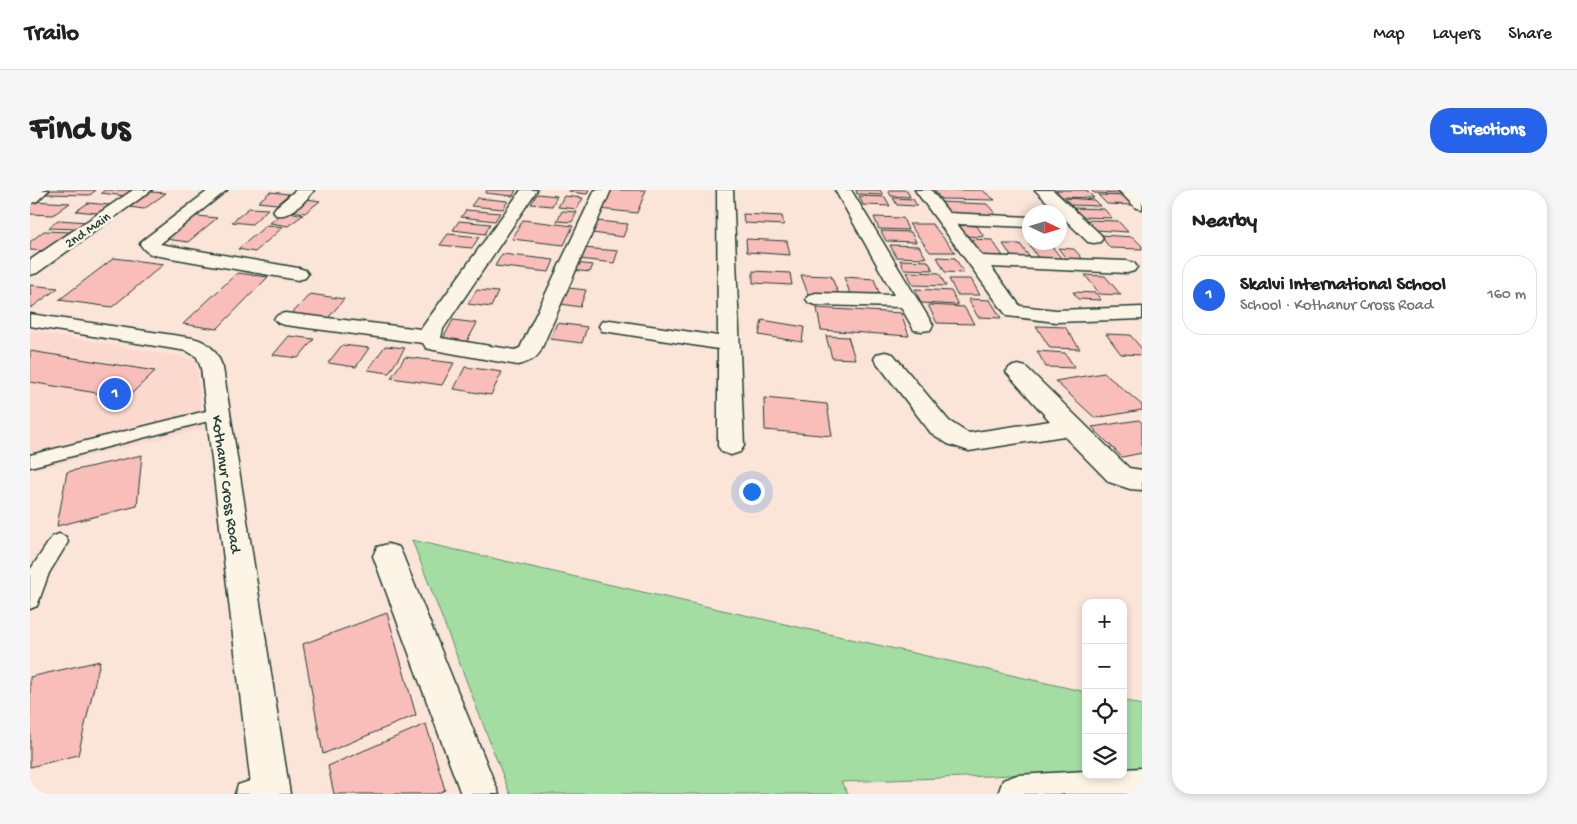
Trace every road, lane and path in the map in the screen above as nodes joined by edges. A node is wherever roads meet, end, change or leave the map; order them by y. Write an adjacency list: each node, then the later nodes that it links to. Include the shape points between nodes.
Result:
1 (42, 190): 12 (street)
2 (144, 190): 20 (street, 2nd Main)
3 (219, 190): 21 (street, via 148,244 154,249)
4 (306, 190): 14 (street)
5 (529, 190): 29 (street)
6 (603, 190): 29 (street, via 529,352 518,358 434,343)
7 (725, 190): 30 (street)
8 (843, 190): 23 (street)
9 (924, 190): 15 (street)
10 (1043, 190): 17 (street)
11 (1126, 190): 13 (street)
12 (30, 198)
13 (1142, 204)
14 (282, 211)
15 (944, 218): 16 (street); 18 (street)
16 (1022, 222)
17 (1094, 238)
18 (976, 262): 19 (street); 24 (street, via 1014,312 1056,316)
19 (1126, 267)
20 (30, 269)
21 (298, 274)
22 (816, 299): 23 (street)
23 (908, 301): 27 (street)
24 (1142, 313)
25 (286, 319): 29 (street)
26 (30, 320): 33 (street, Kothanur Cross Road, via 193,345 207,354)
27 (922, 325)
28 (610, 326): 30 (street)
29 (430, 337)
30 (729, 344): 35 (street)
31 (885, 359): 34 (street, via 940,427 959,439 969,442)
32 (1018, 372): 34 (street)
33 (218, 412): 36 (lane); 42 (street, Kothanur Cross Road)
34 (1070, 427): 37 (street, via 1120,475)
35 (731, 446)
36 (30, 461)
37 (1142, 480)
38 (59, 542): 40 (lane, via 40,570)
39 (388, 556): 43 (street)
40 (30, 600)
41 (1142, 787): 44 (street)
42 (262, 791)
43 (480, 794)
44 (1017, 794)

